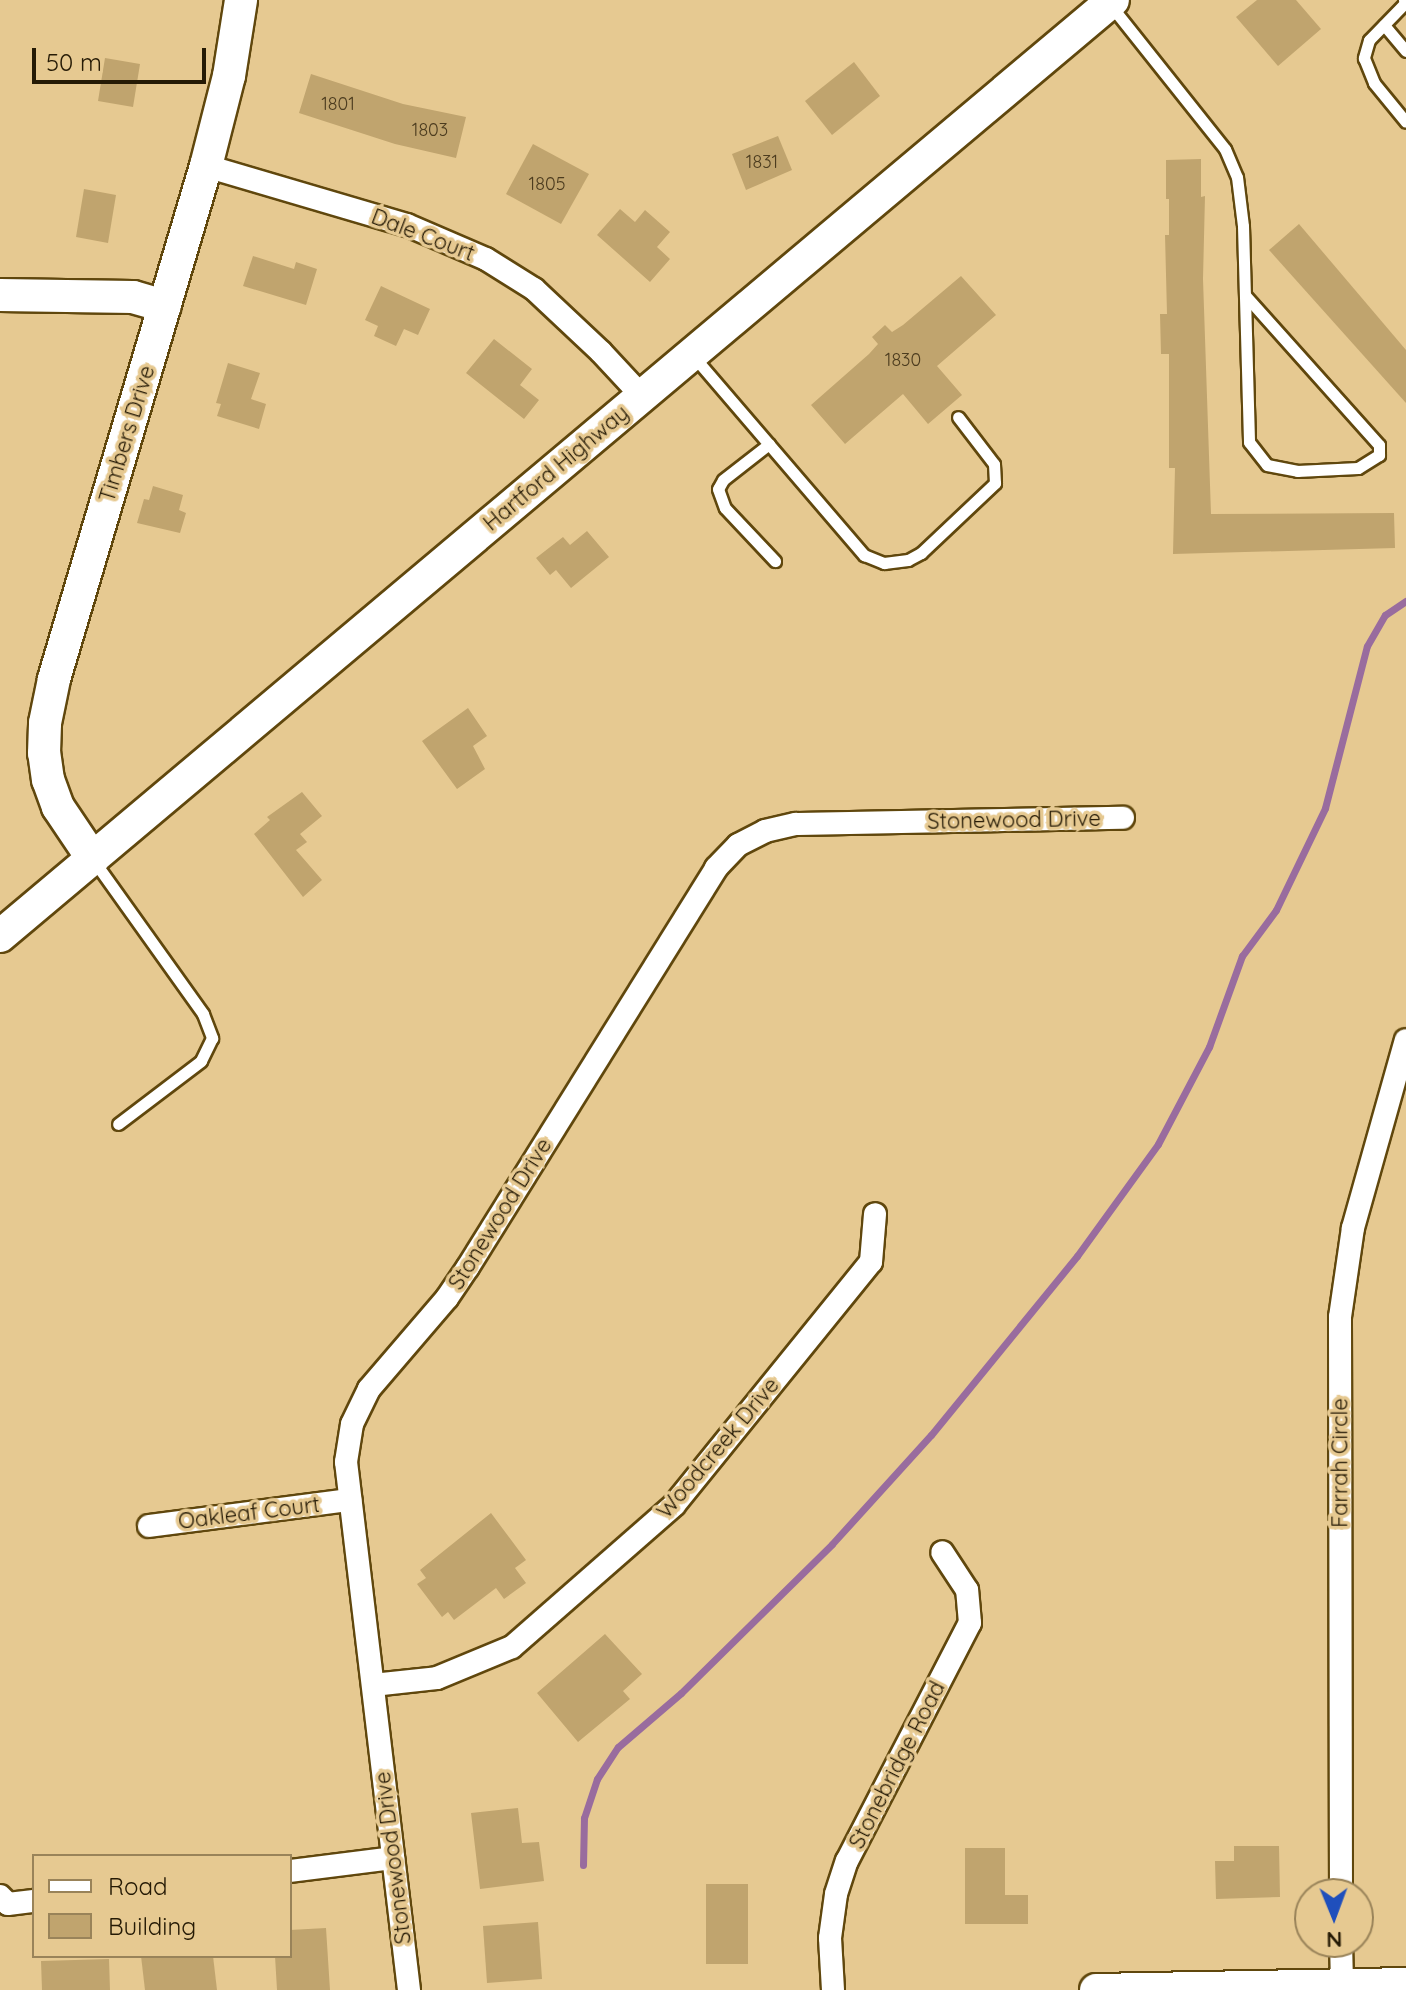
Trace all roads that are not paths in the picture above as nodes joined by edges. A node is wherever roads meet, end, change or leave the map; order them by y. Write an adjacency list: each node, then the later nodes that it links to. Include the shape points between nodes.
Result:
1 (241, 0): 7 (main road, Timbers Drive)
2 (1404, 0): 4 (lane)
3 (1111, 2): 9 (lane, via 1225,149 1237,177); 11 (main road, Hartford Highway)
4 (1384, 25): 5 (lane); 6 (lane, via 1369,40 1364,58 1374,83)
5 (1406, 51)
6 (1406, 122)
7 (206, 166): 10 (main road, Timbers Drive); 12 (street, Dale Court, via 407,225 486,259 534,289)
8 (0, 295): 10 (main road, via 133,297)
9 (1245, 295): 9 (lane, via 1249,442 1267,465 1297,471 1358,468 1379,455 1379,445)
10 (165, 306): 17 (main road, Timbers Drive, via 45,723 48,780 58,807)
11 (692, 354): 12 (main road, Hartford Highway); 14 (lane)
12 (642, 396): 17 (main road, Hartford Highway)
13 (958, 417): 14 (lane, via 994,464 995,483 908,560 884,563 864,555)
14 (769, 444): 15 (lane, via 718,489 725,508)
15 (775, 561)
16 (1123, 818): 22 (street, Stonewood Drive, via 796,824 738,845 716,868 447,1298 369,1389 348,1443)
17 (93, 859): 18 (main road, Hartford Highway); 20 (lane, via 203,1014 212,1038 201,1061)
18 (0, 936)
19 (1406, 1040): 28 (street, Farrah Circle, via 1353,1228 1340,1317)
20 (118, 1124)
21 (875, 1214): 25 (street, Woodcreek Drive, via 871,1262 674,1505 512,1647 437,1678)
22 (350, 1500): 23 (street, Oakleaf Court); 25 (street, Stonewood Drive)
23 (149, 1526)
24 (942, 1552): 36 (street, Stonebridge Road, via 967,1590 970,1623 847,1861 830,1938)
25 (373, 1685): 26 (street, Stonewood Drive)
26 (393, 1858): 27 (street); 35 (street, Stonewood Drive)
27 (292, 1871)
28 (1341, 1878)
29 (0, 1896): 30 (street, via 8,1904)
30 (32, 1901)
31 (1341, 1958): 32 (street)
32 (1342, 1984): 33 (main road); 34 (main road)
33 (1406, 1984)
34 (1233, 1987): 37 (main road)
35 (409, 1990)
36 (833, 1990)
37 (1096, 1990)

